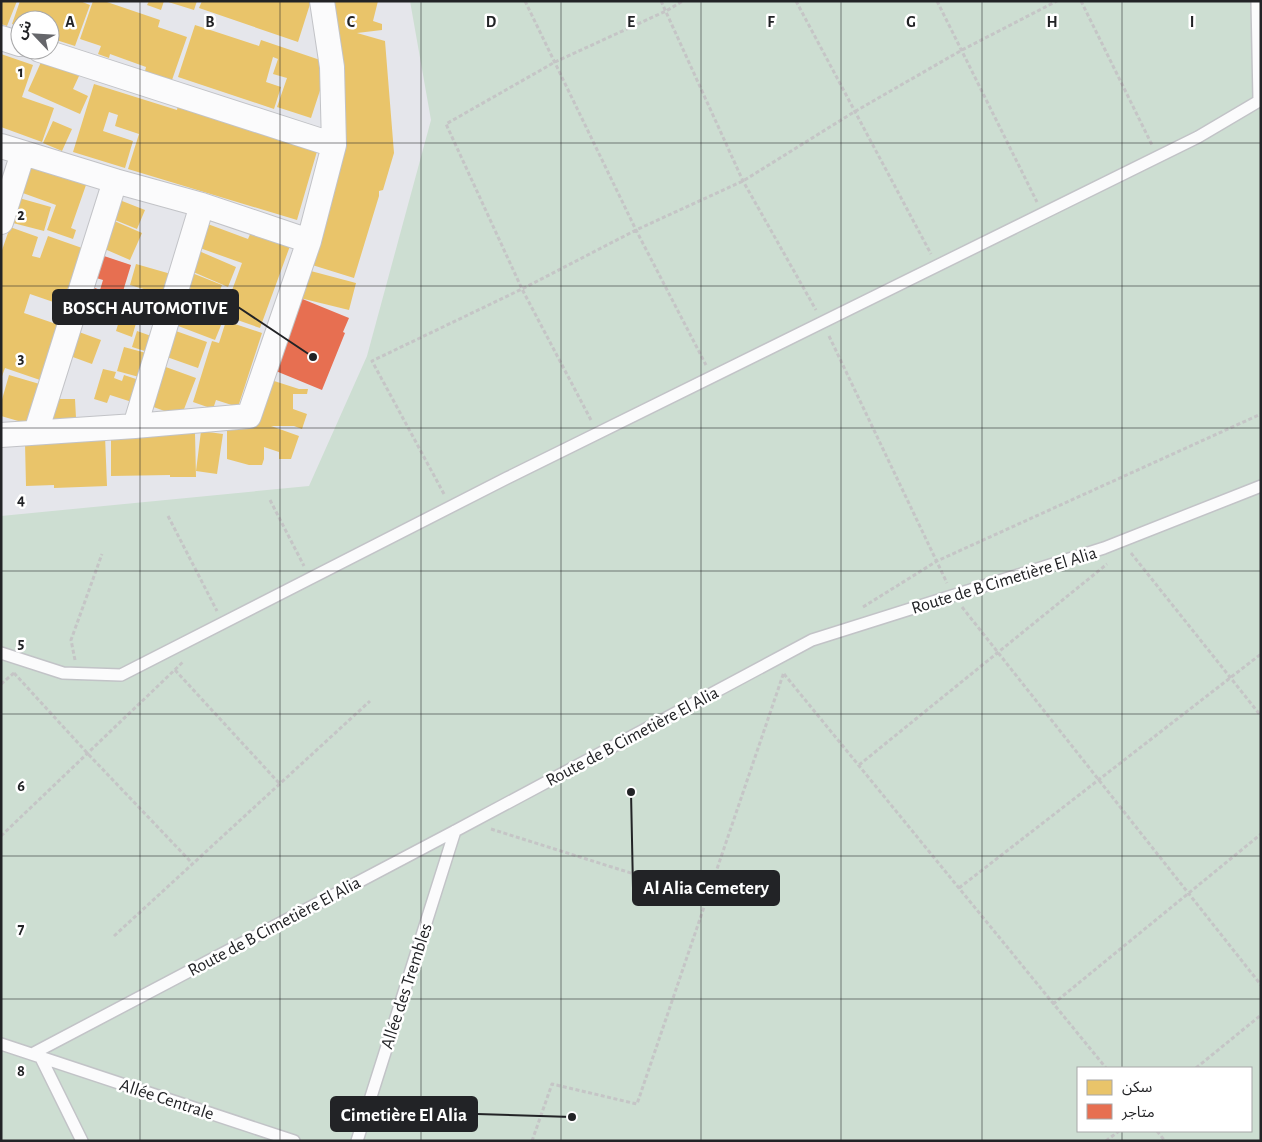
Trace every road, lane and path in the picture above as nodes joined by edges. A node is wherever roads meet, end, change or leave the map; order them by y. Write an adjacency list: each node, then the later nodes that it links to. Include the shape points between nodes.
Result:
1 (322, 1): 15 (street, via 332,67)
2 (525, 1): 13 (path)
3 (661, 1): 10 (path)
4 (683, 1): 10 (path)
5 (796, 1): 14 (path)
6 (937, 1): 11 (path)
7 (1057, 1): 11 (path)
8 (1081, 1): 18 (path)
9 (1256, 1): 18 (lane, via 1259,101)
10 (666, 11): 13 (path); 20 (path)
11 (962, 50): 14 (path); 22 (path)
12 (60, 56): 15 (street)
13 (555, 62): 24 (path); 27 (path, via 446,124)
14 (854, 112): 20 (path); 26 (path)
15 (334, 145): 25 (street)
16 (1, 146): 17 (street)
17 (23, 154): 19 (street); 23 (street)
18 (1157, 157): 22 (lane)
19 (116, 181): 21 (street); 32 (street)
20 (743, 181): 24 (path); 28 (path)
21 (202, 205): 25 (street); 31 (street)
22 (1043, 214): 26 (lane)
23 (1, 222)
24 (636, 230): 27 (path); 29 (path)
25 (309, 241): 31 (street, via 249,416)
26 (938, 266): 28 (lane)
27 (522, 289): 33 (path); 37 (path, via 372,361)
28 (822, 323): 29 (lane); 41 (path)
29 (712, 377): 33 (lane)
30 (1261, 414): 41 (path)
31 (135, 426): 32 (street)
32 (36, 432): 34 (street)
33 (598, 434): 37 (lane)
34 (1, 435)
35 (1261, 486): 39 (lane, Route de B Cimetière El Alia)
36 (270, 500): 42 (path)
37 (451, 507): 42 (lane)
38 (168, 516): 45 (path)
39 (1124, 545): 43 (lane, Route de B Cimetière El Alia, via 1104,548); 47 (path); 55 (path)
40 (102, 554): 53 (path, via 71,640)
41 (936, 561): 43 (path); 44 (path)
42 (311, 579): 45 (lane)
43 (953, 596): 46 (lane, Route de B Cimetière El Alia, via 812,640); 47 (path)
44 (856, 611)
45 (223, 623): 53 (lane, via 121,675)
46 (792, 651): 54 (path); 62 (lane, Route de B Cimetière El Alia)
47 (998, 652): 59 (path); 60 (path)
48 (1, 653): 53 (lane, via 63,673)
49 (1261, 654): 55 (path)
50 (188, 656): 51 (path)
51 (175, 670): 58 (path); 61 (path)
52 (14, 673): 58 (path)
53 (77, 673)
54 (784, 673): 59 (path); 69 (path)
55 (1230, 678): 57 (path); 60 (path)
56 (370, 701): 61 (path)
57 (1261, 716)
58 (88, 753): 65 (path); 66 (path)
59 (859, 765): 67 (path)
60 (1098, 780): 67 (path); 68 (path)
61 (279, 784): 66 (path)
62 (471, 822): 63 (lane, Route de B Cimetière El Alia); 69 (path)
63 (455, 831): 75 (lane, Route de B Cimetière El Alia); 81 (lane, Allée des Trembles)
64 (1261, 834): 68 (path)
65 (1, 836)
66 (192, 862): 70 (path)
67 (959, 888): 72 (path)
68 (1188, 894): 71 (path); 72 (path)
69 (707, 897): 82 (path, via 637,1104 552,1084)
70 (114, 936)
71 (1261, 985)
72 (1053, 1004): 76 (path)
73 (1261, 1015): 77 (path)
74 (1, 1044): 75 (lane, Allée Centrale)
75 (36, 1055): 79 (lane); 80 (lane, Allée Centrale)
76 (1105, 1067)
77 (1197, 1067)
78 (1118, 1132): 83 (path)
79 (82, 1141)
80 (294, 1141)
81 (357, 1141)
82 (532, 1141)
83 (1106, 1141)

